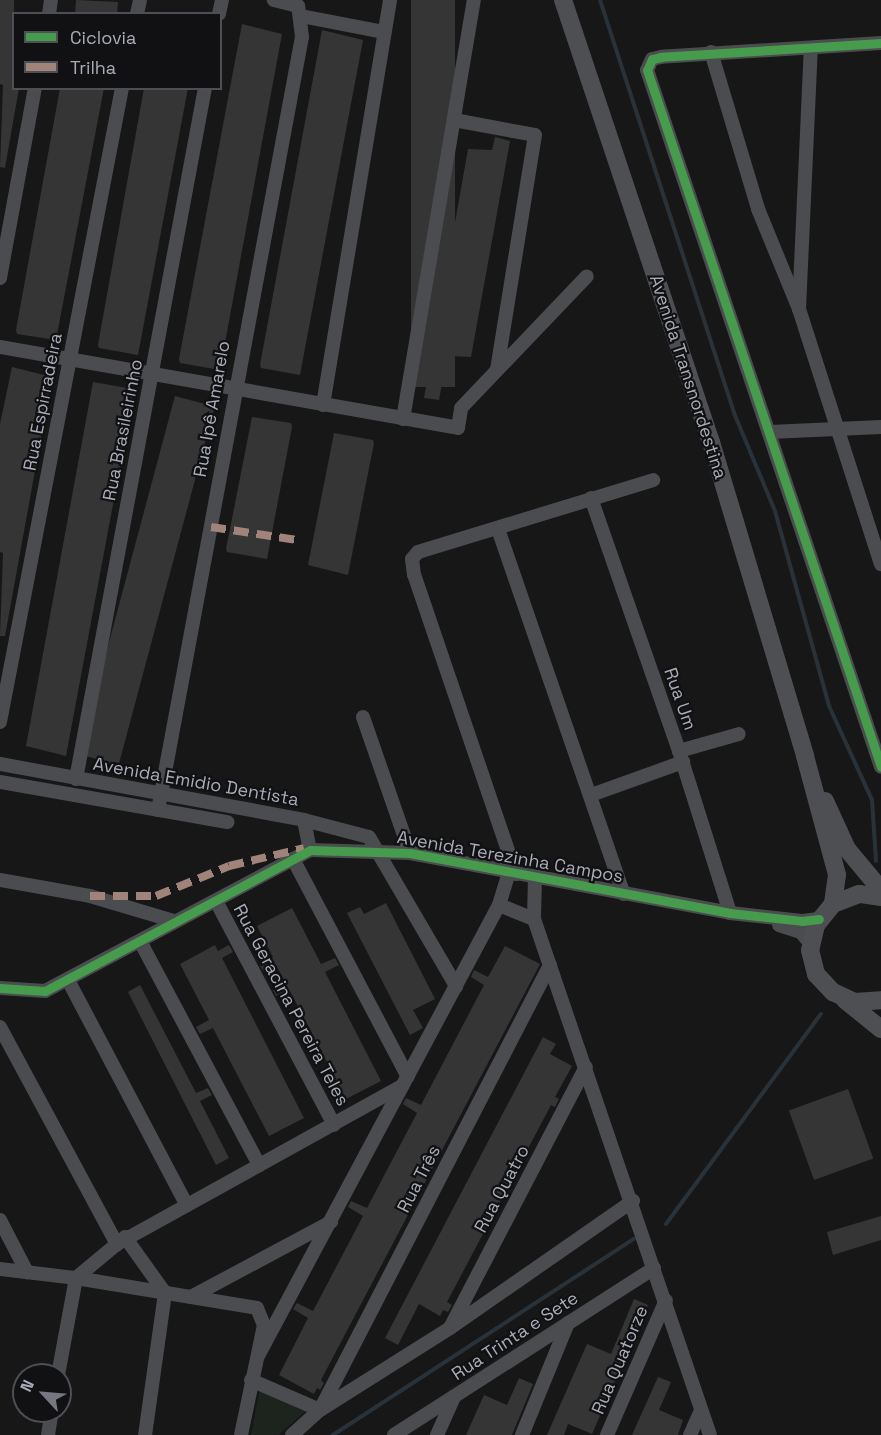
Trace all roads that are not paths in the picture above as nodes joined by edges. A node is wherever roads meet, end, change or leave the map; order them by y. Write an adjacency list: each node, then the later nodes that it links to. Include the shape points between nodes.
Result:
1 (274, 0): 5 (street, via 292,3)
2 (390, 0): 6 (street)
3 (474, 0): 13 (street)
4 (563, 0): 34 (main road, Avenida Transnordestina, via 711,442)
5 (301, 16): 6 (street); 21 (street, Rua Ipê Amarelo, via 302,38)
6 (384, 32): 22 (street)
7 (881, 43): 8 (street)
8 (811, 48): 9 (street); 16 (street)
9 (711, 52): 16 (street, via 758,209); 26 (street, via 652,60 646,70)
10 (35, 90): 15 (street)
11 (122, 90): 18 (street, Rua Espirradeira)
12 (205, 90): 20 (street, Rua Brasileirinho)
13 (453, 120): 19 (street, via 535,135); 23 (street)
14 (586, 276): 19 (street)
15 (0, 278)
16 (799, 309): 25 (street)
17 (0, 347): 18 (street)
18 (69, 360): 20 (street); 32 (street, Rua Espirradeira)
19 (497, 369): 23 (street, via 460,408 458,429)
20 (151, 374): 21 (street); 38 (street, Rua Brasileirinho)
21 (233, 389): 22 (street); 40 (street, Rua Ipê Amarelo)
22 (323, 405): 23 (street)
23 (403, 419)
24 (881, 427): 25 (street)
25 (837, 428): 26 (street); 30 (street)
26 (770, 432): 37 (street)
27 (653, 480): 28 (street)
28 (591, 498): 29 (street); 35 (street, Rua Um)
29 (498, 529): 41 (street); 49 (street, via 418,552 411,566)
30 (881, 564)
31 (363, 717): 47 (street)
32 (0, 722)
33 (739, 734): 35 (street)
34 (805, 756): 52 (main road, Avenida Transnordestina, via 840,836); 56 (main road, Avenida Transnordestina, via 837,875)
35 (681, 757): 41 (street); 58 (street, Rua Um)
36 (0, 764): 38 (street, Avenida Emidio Dentista)
37 (881, 767)
38 (76, 779): 40 (street, Avenida Emidio Dentista)
39 (0, 782): 42 (street, Avenida Emidio Dentista)
40 (160, 794): 42 (street, Rua Ipê Amarelo); 43 (street, Avenida Emidio Dentista)
41 (591, 795): 53 (street)
42 (158, 810): 44 (street, Avenida Emidio Dentista)
43 (304, 820): 45 (street); 46 (street, Avenida Emidio Dentista, via 365,835)
44 (228, 822)
45 (310, 850): 46 (street, Avenida Terezinha Campos); 48 (street, Avenida Terezinha Campos)
46 (378, 850): 47 (street, Avenida Terezinha Campos); 67 (street)
47 (410, 853): 49 (street, Avenida Terezinha Campos)
48 (293, 859): 55 (street, Avenida Terezinha Campos); 74 (street)
49 (513, 873): 50 (street, Avenida Terezinha Campos); 57 (street)
50 (535, 877): 53 (street, Avenida Terezinha Campos); 60 (street)
51 (0, 880): 62 (street, via 90,896)
52 (881, 890)
53 (624, 894): 58 (street, Avenida Terezinha Campos)
54 (881, 897): 56 (main road, via 859,894)
55 (216, 902): 62 (street, Avenida Terezinha Campos); 75 (street, Rua Geracina Pereira Teles)
56 (833, 904): 61 (main road)
57 (499, 905): 60 (street); 67 (street)
58 (730, 913): 59 (street, Avenida Terezinha Campos)
59 (748, 916): 61 (street); 64 (street, via 801,932)
60 (534, 919): 65 (street)
61 (819, 919): 64 (main road)
62 (174, 921): 63 (street, Avenida Terezinha Campos)
63 (140, 941): 66 (street, Avenida Terezinha Campos); 76 (street)
64 (810, 944): 69 (main road, via 819,979)
65 (550, 965): 73 (street); 95 (street, Rua Três)
66 (68, 980): 68 (street, Avenida Terezinha Campos, via 45,991); 78 (street)
67 (456, 986): 74 (street)
68 (0, 988)
69 (843, 998): 70 (main road, via 860,1002); 72 (main road)
70 (881, 1000)
71 (0, 1027): 81 (street)
72 (881, 1029)
73 (586, 1067): 77 (street); 90 (street, Rua Quatro)
74 (405, 1082): 75 (street, Rua Geracina Pereira Teles); 80 (street)
75 (334, 1125): 76 (street, Rua Geracina Pereira Teles)
76 (259, 1165): 78 (street, Rua Geracina Pereira Teles)
77 (633, 1201): 82 (street); 90 (street)
78 (186, 1204): 81 (street, Rua Geracina Pereira Teles)
79 (0, 1220): 84 (street)
80 (331, 1222): 87 (street); 91 (street)
81 (121, 1240): 85 (street, Rua Geracina Pereira Teles); 86 (street)
82 (654, 1268): 88 (street); 89 (street, Rua Trinta e Sete)
83 (0, 1269): 84 (street)
84 (27, 1272): 85 (street)
85 (76, 1278): 86 (street); 92 (street)
86 (165, 1293): 87 (street); 97 (street)
87 (190, 1297): 91 (street, via 257,1308 264,1325)
88 (666, 1300): 96 (street); 103 (street, Rua Quatorze)
89 (568, 1323): 94 (street, Rua Trinta e Sete); 102 (street)
90 (450, 1328): 95 (street)
91 (258, 1356): 93 (street)
92 (60, 1363)
93 (250, 1380): 95 (street); 98 (street)
94 (454, 1397): 100 (street, Rua Trinta e Sete); 101 (street)
95 (320, 1410): 99 (street)
96 (701, 1410): 104 (street); 105 (street)
97 (145, 1435)
98 (241, 1435)
99 (292, 1435)
100 (394, 1435)
101 (437, 1435)
102 (522, 1435)
103 (607, 1435)
104 (690, 1435)
105 (710, 1435)

